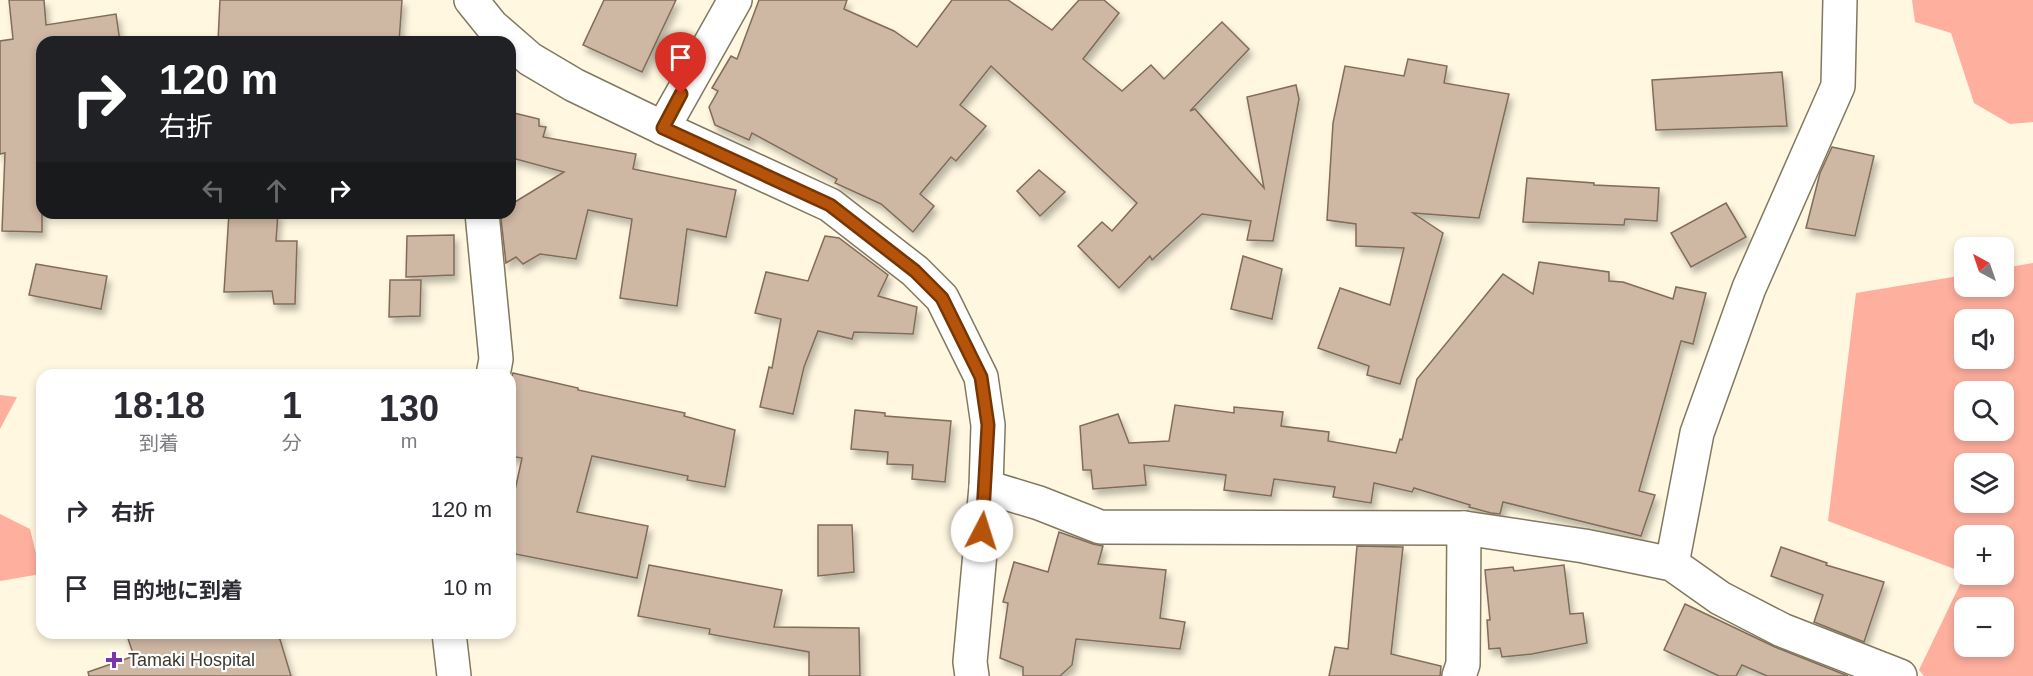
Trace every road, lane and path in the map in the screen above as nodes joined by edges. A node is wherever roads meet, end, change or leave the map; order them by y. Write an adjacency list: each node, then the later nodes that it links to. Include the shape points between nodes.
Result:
1 (471, 0): 4 (street)
2 (735, 0): 6 (street)
3 (1840, 0): 11 (street, via 1838,86 1749,288 1697,433)
4 (489, 34)
5 (516, 50): 6 (street, via 574,85)
6 (663, 128): 9 (street, via 830,205 915,271 942,298 981,377 988,425)
7 (483, 219): 8 (street)
8 (494, 369)
9 (986, 487): 10 (street, via 1100,527); 14 (street, via 970,662)
10 (1464, 528): 11 (street); 15 (street)
11 (1672, 564): 16 (street, via 1720,598 1782,630)
12 (450, 639): 13 (street)
13 (454, 676)
14 (972, 676)
15 (1460, 676)
16 (1900, 676)

